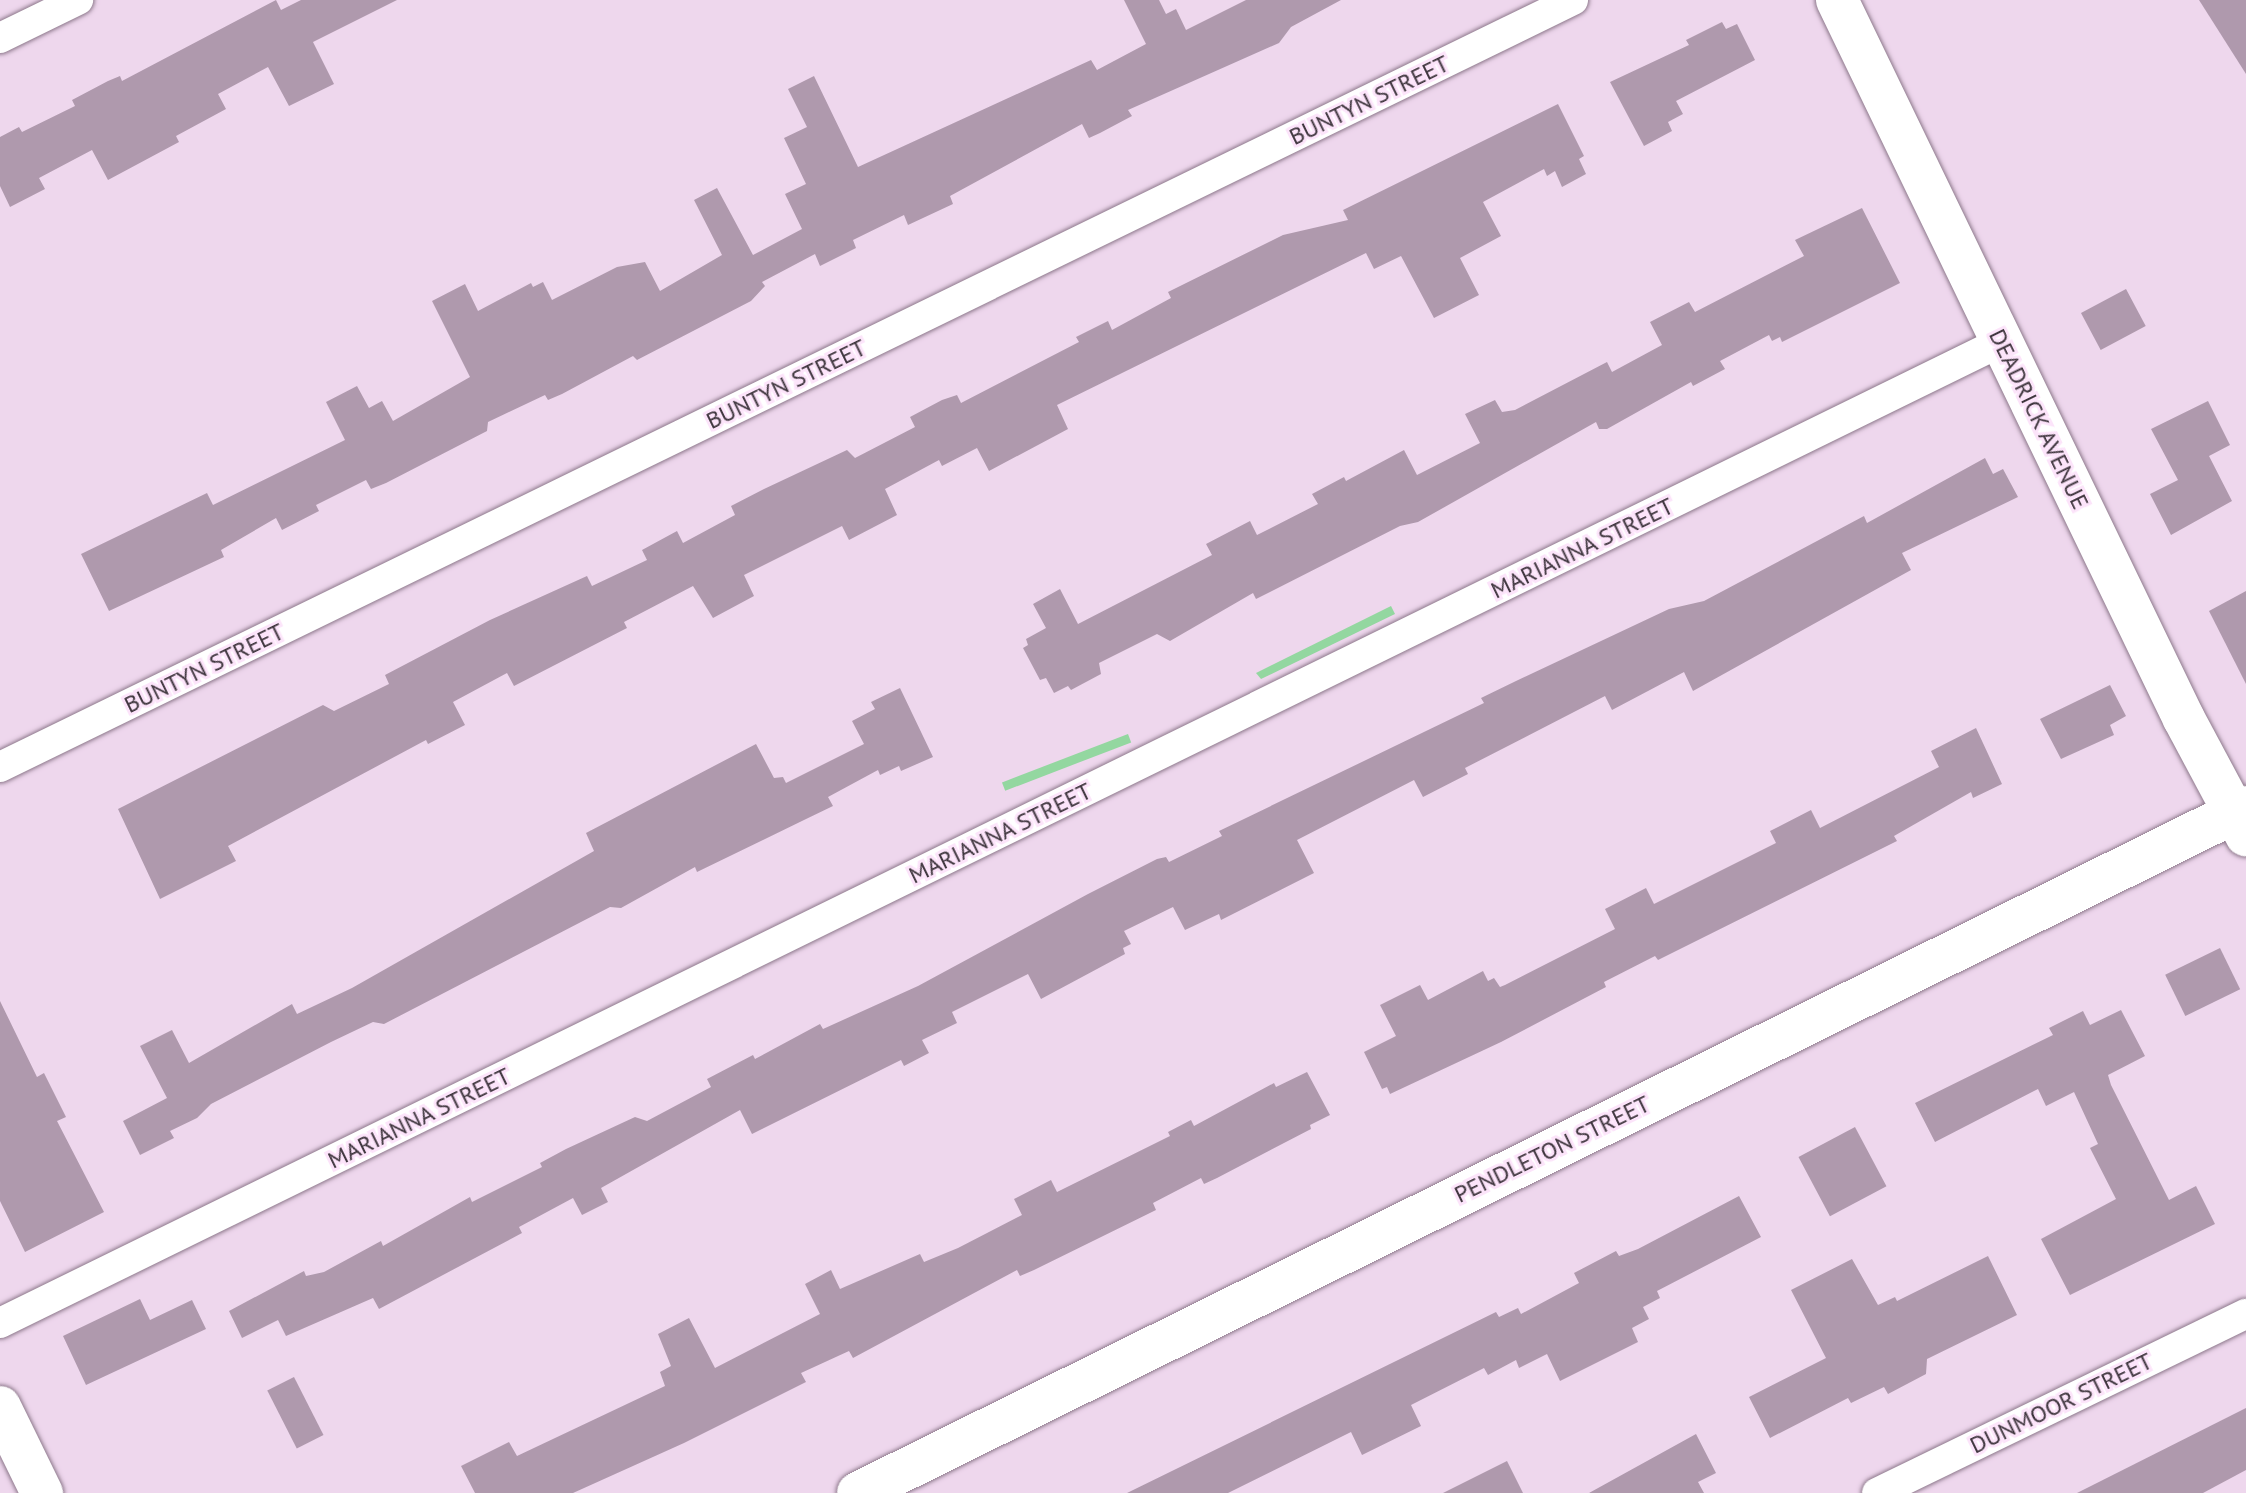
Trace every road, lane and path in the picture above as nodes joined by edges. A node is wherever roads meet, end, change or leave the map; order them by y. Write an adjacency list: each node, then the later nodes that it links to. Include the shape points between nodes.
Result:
1 (78, 0): 4 (street)
2 (1573, 0): 6 (street, BUNTYN STREET)
3 (1837, 0): 5 (main road, DEADRICK AVENUE)
4 (0, 38)
5 (2001, 342): 7 (main road, DEADRICK AVENUE); 9 (street, MARIANNA STREET)
6 (0, 767)
7 (2242, 818): 12 (main road, PENDLETON STREET)
8 (2246, 1314): 13 (street, DUNMOOR STREET)
9 (0, 1323)
10 (0, 1407): 11 (main road)
11 (42, 1493)
12 (858, 1493)
13 (1877, 1493)

